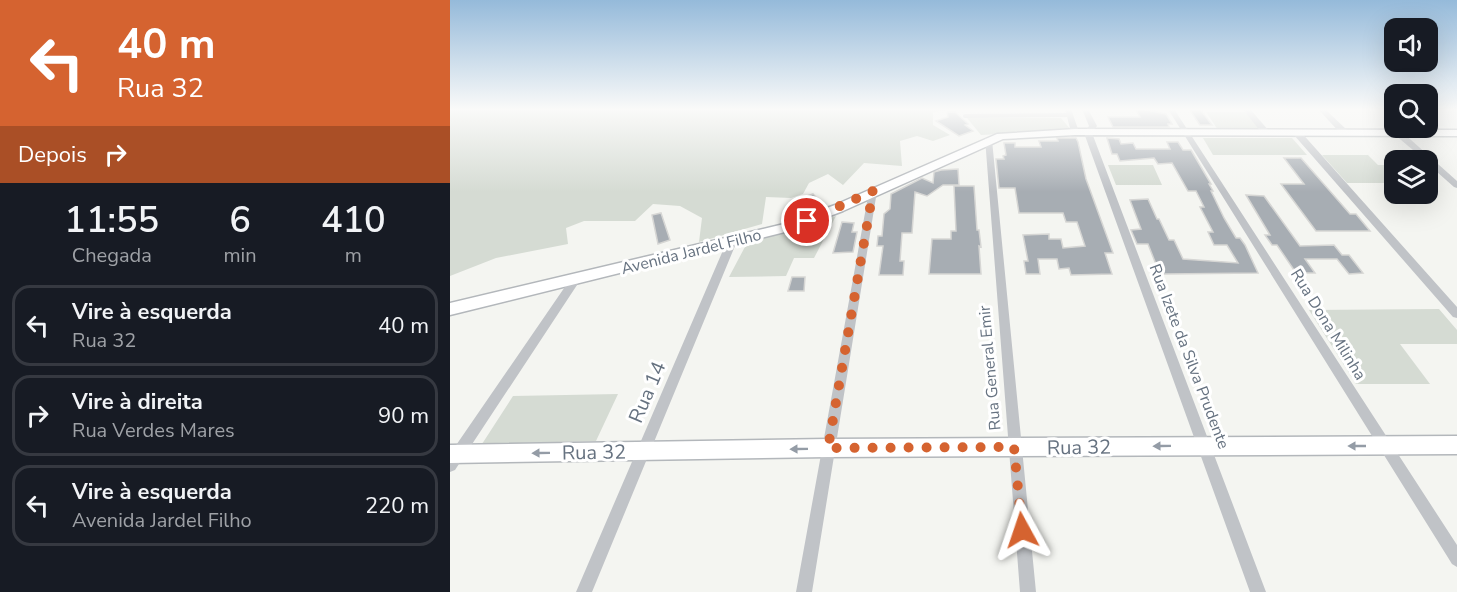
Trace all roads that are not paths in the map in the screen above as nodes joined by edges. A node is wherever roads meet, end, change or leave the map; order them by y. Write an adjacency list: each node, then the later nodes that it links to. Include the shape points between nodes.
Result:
1 (1003, 137): 6 (main road, Avenida Jardel Filho)
2 (1083, 137): 14 (street, Rua Izete da Silva Prudente)
3 (1188, 137): 15 (street, Rua Dona Milinha)
4 (1300, 137): 12 (street)
5 (1404, 138): 7 (street)
6 (988, 140): 8 (main road, Avenida Jardel Filho); 16 (street, Rua General Emir)
7 (1457, 184)
8 (873, 191): 9 (main road, Avenida Jardel Filho, via 807,221); 17 (street)
9 (732, 241): 10 (main road, Avenida Jardel Filho); 18 (street, Rua 14)
10 (575, 280): 11 (main road, Avenida Jardel Filho); 19 (street)
11 (450, 309)
12 (1457, 314)
13 (1457, 445): 15 (main road, Rua 32)
14 (1206, 446): 15 (main road, Rua 32, one-way to 14); 16 (main road, Rua 32, one-way to 16); 24 (street, Rua Izete da Silva Prudente)
15 (1386, 446): 20 (street, Rua Dona Milinha)
16 (1014, 447): 17 (main road, Rua 32); 23 (street, Rua General Emir)
17 (828, 448): 18 (main road, Rua 32, one-way to 18); 22 (street)
18 (642, 451): 19 (main road, Rua 32, one-way to 19); 21 (street, Rua 14)
19 (453, 458)
20 (1457, 559)
21 (584, 592)
22 (804, 592)
23 (1028, 592)
24 (1258, 592)

